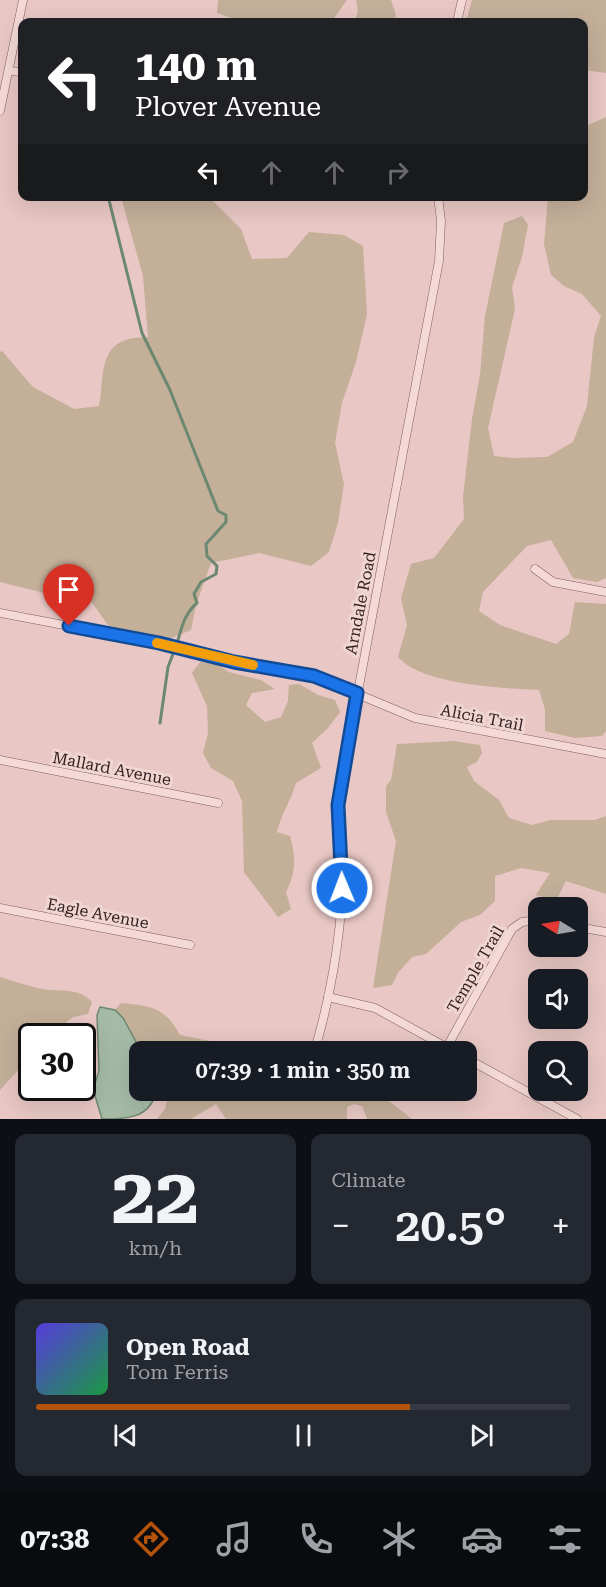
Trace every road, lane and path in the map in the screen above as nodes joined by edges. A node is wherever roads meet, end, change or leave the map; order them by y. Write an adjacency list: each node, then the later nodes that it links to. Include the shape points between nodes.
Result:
1 (22, 0): 3 (street)
2 (462, 0): 4 (street)
3 (19, 18)
4 (458, 18)
5 (18, 22): 6 (street)
6 (9, 71): 7 (street); 8 (street)
7 (18, 72)
8 (0, 111)
9 (439, 201): 13 (street, Arndale Road, via 439,261)
10 (535, 569): 11 (street, via 553,582)
11 (606, 592)
12 (0, 613): 13 (street, Alicia Trail, via 314,676)
13 (357, 693): 14 (street, Alicia Trail, via 415,718); 22 (street, Arndale Road, via 340,787 342,906)
14 (606, 754)
15 (0, 760): 16 (street, Mallard Avenue)
16 (218, 802)
17 (0, 908): 21 (street, Eagle Avenue)
18 (528, 921): 25 (street, Temple Trail, via 512,929)
19 (588, 929): 20 (street)
20 (606, 932)
21 (190, 945)
22 (328, 997): 23 (street, Arndale Road); 24 (street, via 375,1008)
23 (317, 1041)
24 (436, 1041)
25 (450, 1041)
26 (477, 1064): 27 (street)
27 (577, 1119)

